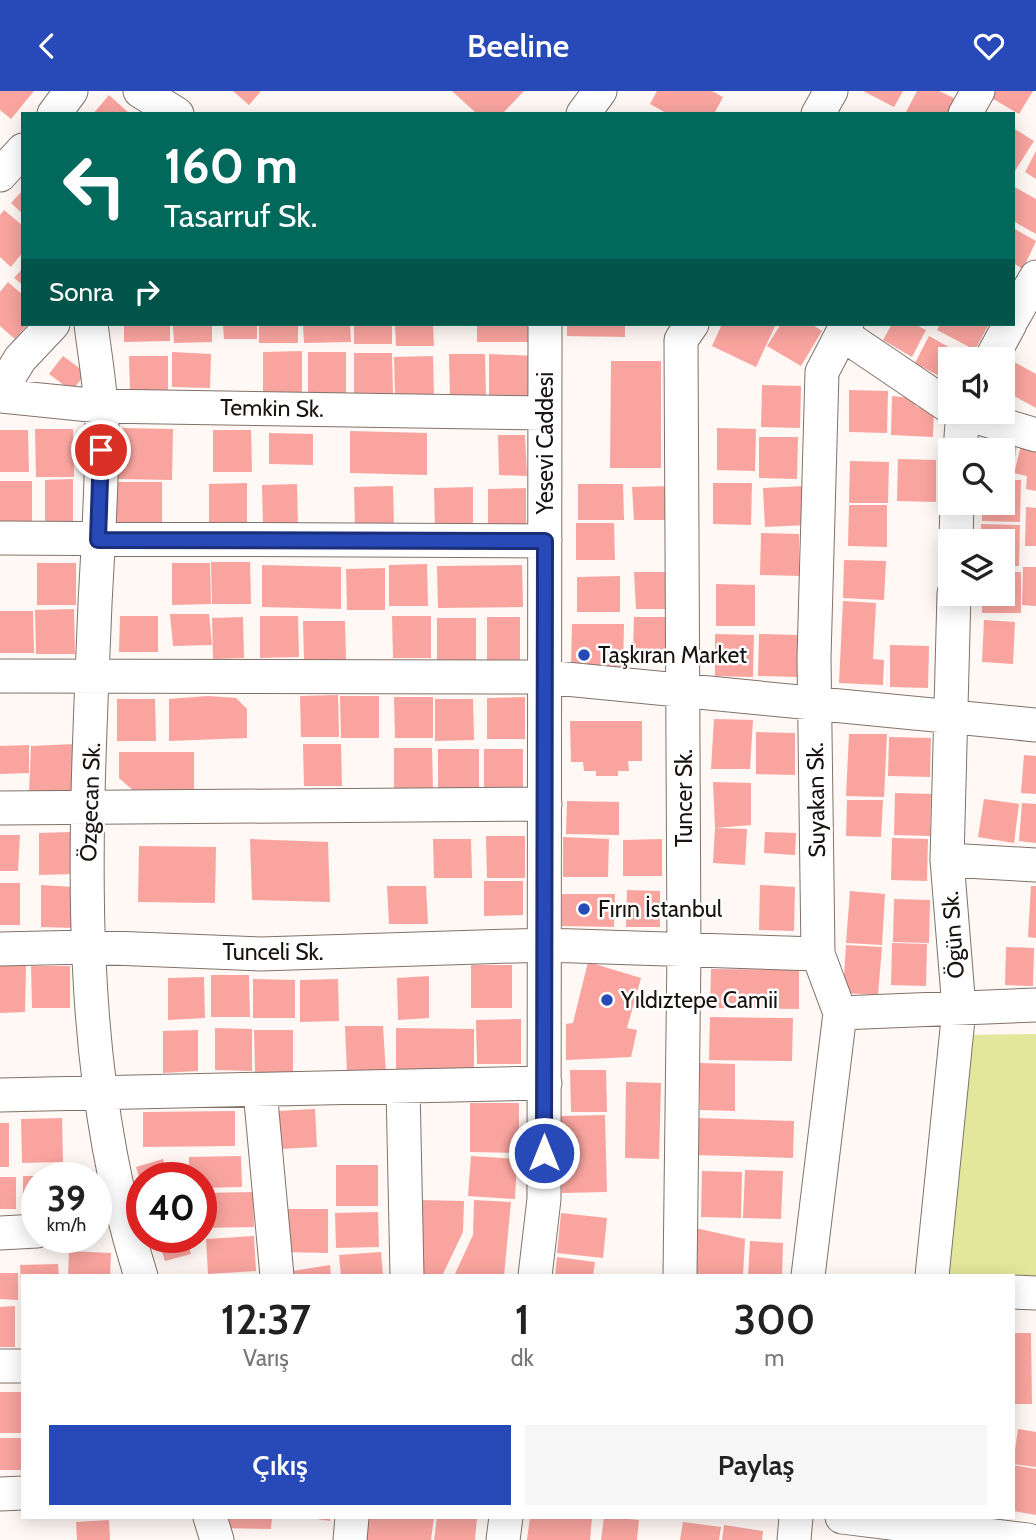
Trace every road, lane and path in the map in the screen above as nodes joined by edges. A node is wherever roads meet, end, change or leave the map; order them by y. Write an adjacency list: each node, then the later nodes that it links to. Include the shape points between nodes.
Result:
1 (71, 91): 6 (street)
2 (140, 91): 7 (street)
3 (600, 91): 8 (street)
4 (831, 91): 9 (street)
5 (978, 91): 10 (street)
6 (55, 112)
7 (174, 112)
8 (584, 112)
9 (819, 112)
10 (966, 112)
11 (21, 152): 12 (street)
12 (0, 175)
13 (1036, 277): 14 (street)
14 (1015, 315)
15 (51, 326): 22 (street, via 20,359)
16 (91, 326): 24 (street, Özgecan Sk.)
17 (545, 326): 25 (street, Yesevi Caddesi)
18 (691, 326): 35 (street, Tuncer Sk., via 681,339)
19 (1009, 326): 21 (street)
20 (845, 329): 23 (street); 36 (street, Suyakan Sk., via 822,372)
21 (998, 347)
22 (0, 394): 24 (street, Temkin Sk.)
23 (938, 396)
24 (100, 406): 25 (street, Temkin Sk.); 29 (street, Özgecan Sk.)
25 (545, 413): 30 (street, Yesevi Caddesi)
26 (1000, 424): 27 (street)
27 (1036, 435)
28 (0, 538): 29 (street)
29 (98, 540): 30 (street); 33 (street, Özgecan Sk.)
30 (545, 541): 34 (street, Yesevi Caddesi)
31 (953, 606): 37 (street, Ögün Sk.)
32 (0, 676): 33 (street)
33 (92, 677): 34 (street); 41 (street, Özgecan Sk.)
34 (545, 677): 35 (street); 39 (street, Yesevi Caddesi)
35 (684, 691): 36 (street); 47 (street, Tuncer Sk.)
36 (814, 704): 37 (street); 48 (street, Suyakan Sk.)
37 (948, 717): 38 (street); 42 (street, Ögün Sk.)
38 (1036, 725)
39 (545, 804): 41 (street); 44 (street, Yesevi Caddesi)
40 (0, 808): 41 (street)
41 (90, 808): 45 (street, Özgecan Sk.)
42 (947, 860): 43 (street); 50 (street, Ögün Sk.)
43 (1036, 865)
44 (545, 945): 45 (street, Tunceli Sk., via 261,954); 47 (street, Tunceli Sk.); 52 (street, Yesevi Caddesi)
45 (87, 947): 46 (street, Tunceli Sk.); 55 (street, Özgecan Sk.)
46 (0, 949)
47 (684, 951): 48 (street, Tunceli Sk.); 65 (street, Tuncer Sk.)
48 (818, 954): 51 (street, Suyakan Sk.)
49 (1036, 1005): 50 (street)
50 (959, 1009): 51 (street); 67 (street, Ögün Sk.)
51 (840, 1013): 66 (street, Suyakan Sk.)
52 (545, 1083): 53 (street); 64 (street, Yesevi Caddesi, via 544,1199)
53 (403, 1087): 54 (street); 63 (street)
54 (260, 1090): 55 (street); 62 (street)
55 (99, 1093): 56 (street); 57 (street, Özgecan Sk.)
56 (0, 1095)
57 (105, 1162)
58 (112, 1230): 61 (street, Özgecan Sk.)
59 (21, 1232): 60 (street)
60 (0, 1233)
61 (140, 1274)
62 (278, 1274)
63 (407, 1274)
64 (535, 1274)
65 (680, 1274)
66 (808, 1274)
67 (932, 1274)
68 (1015, 1292): 69 (street)
69 (1036, 1293)
70 (0, 1366): 71 (street)
71 (21, 1366)
72 (21, 1493): 73 (street)
73 (0, 1494)
74 (212, 1519): 80 (street)
75 (352, 1519): 81 (street)
76 (506, 1519): 82 (street)
77 (796, 1519): 83 (street)
78 (854, 1519): 79 (street)
79 (903, 1527): 84 (street)
80 (217, 1540)
81 (350, 1540)
82 (503, 1540)
83 (794, 1540)
84 (1028, 1540)

